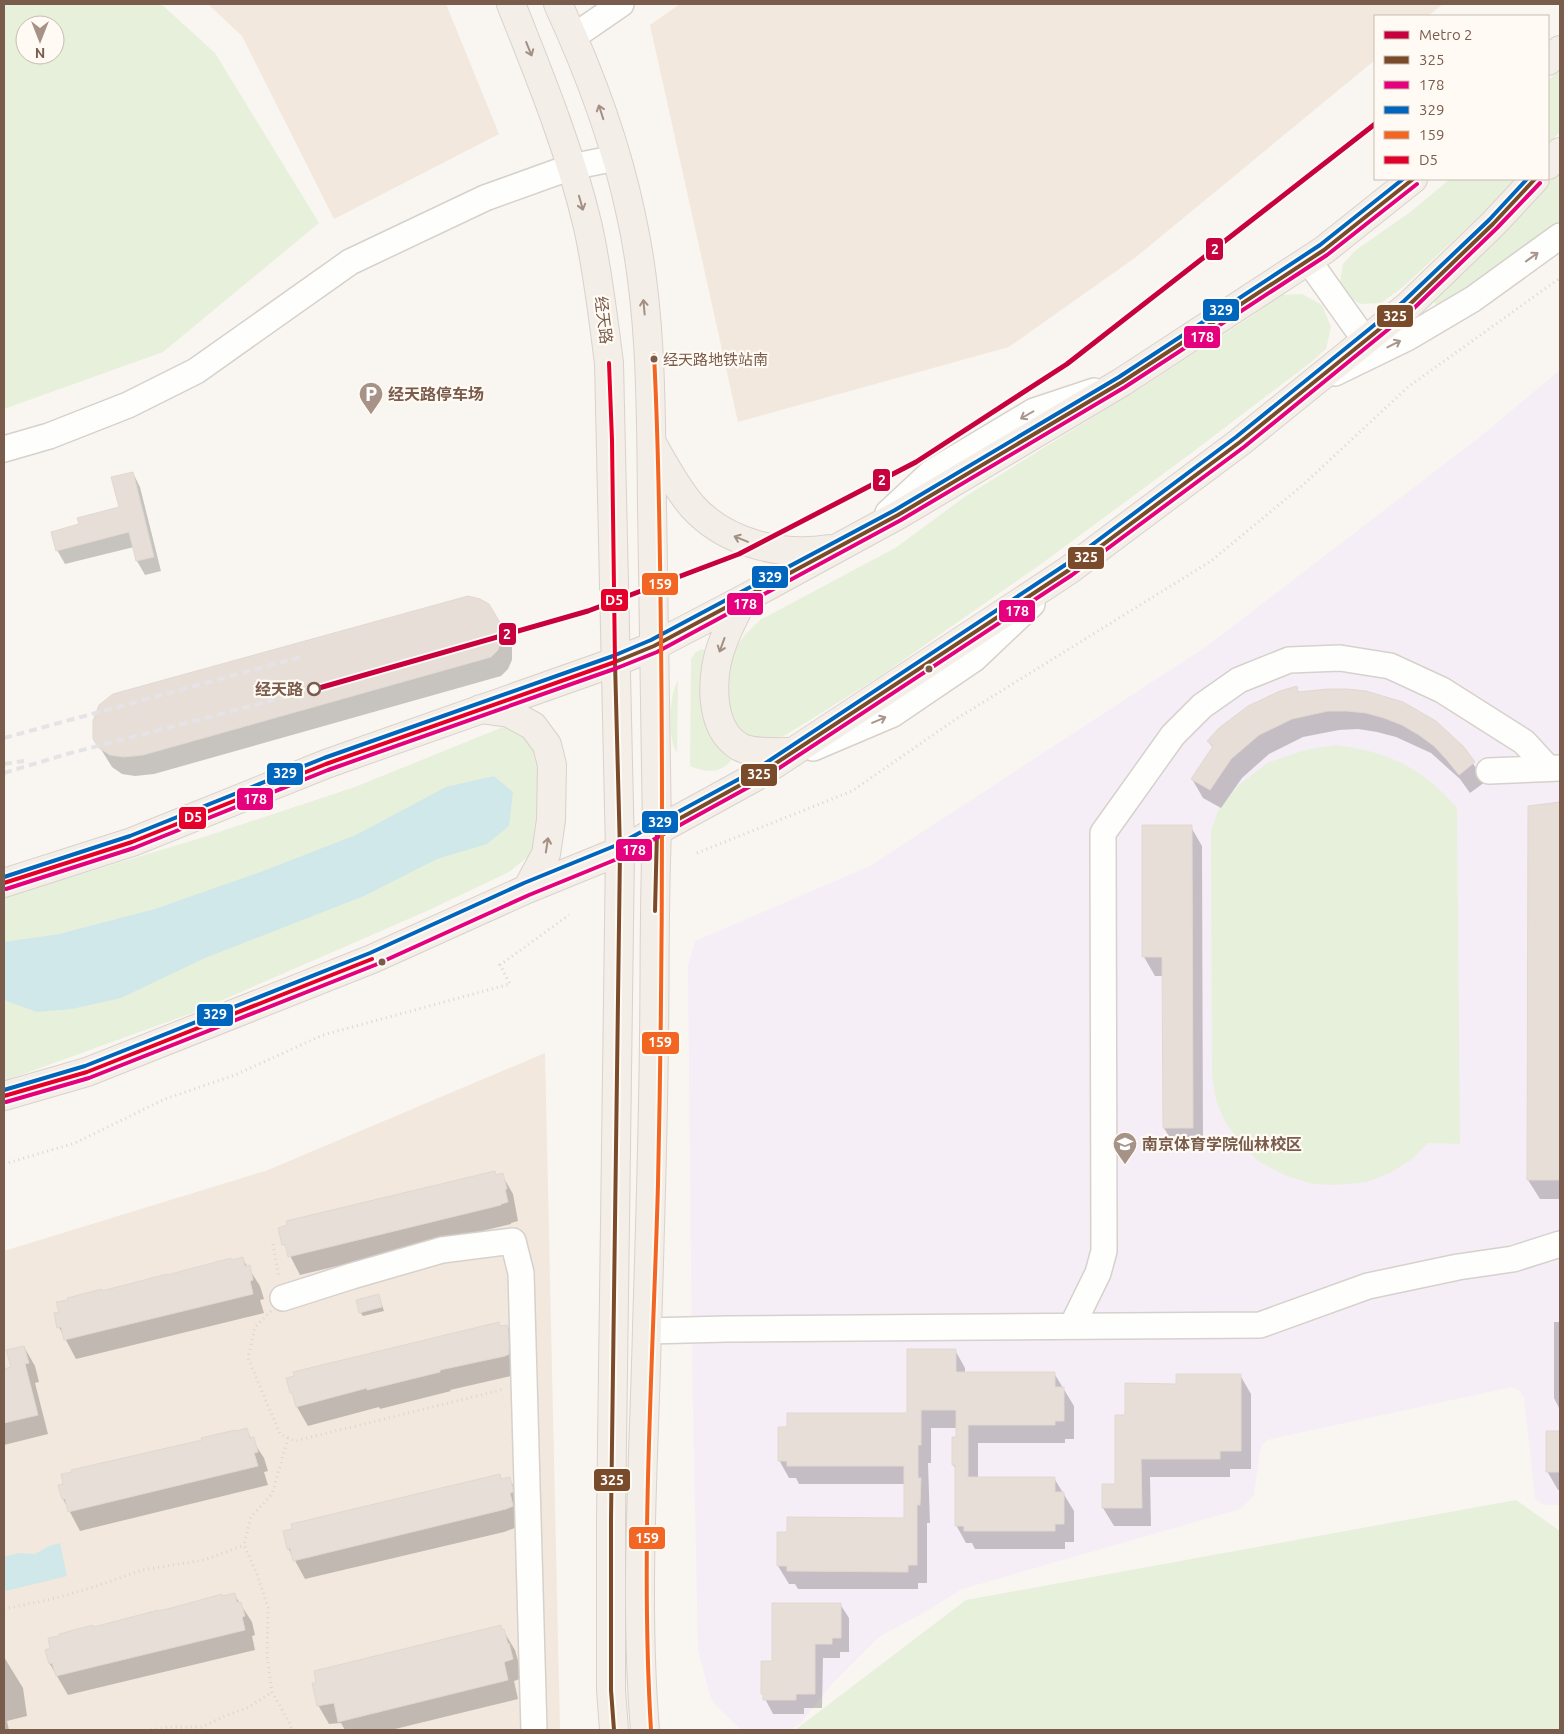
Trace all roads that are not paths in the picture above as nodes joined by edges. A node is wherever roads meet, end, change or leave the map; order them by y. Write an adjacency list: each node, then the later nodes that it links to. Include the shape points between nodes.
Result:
1 (510, 4): 10 (main road, 经天路, one-way to 10, via 547,94)
2 (558, 4): 4 (main road)
3 (621, 4): 4 (street)
4 (573, 37): 8 (main road, one-way to 4)
5 (1560, 50): 6 (main road)
6 (1549, 60)
7 (1560, 152): 9 (main road)
8 (616, 158): 10 (street); 17 (main road, one-way to 8, via 641,277 632,216)
9 (1549, 165)
10 (571, 167): 18 (street, via 485,198 350,262 196,371 128,405); 23 (main road, 经天路, one-way to 23, via 591,244 609,363)
11 (1412, 180): 14 (main road)
12 (1534, 180): 15 (main road, via 1408,306)
13 (1560, 236): 16 (street, one-way to 13, via 1407,338 1473,299)
14 (1308, 260): 15 (street); 19 (main road, one-way to 19, via 1122,382)
15 (1365, 340): 16 (main road)
16 (1304, 389): 20 (main road, via 1240,442)
17 (652, 441): 19 (main road, one-way to 17, via 817,551 763,547 715,526 693,506 670,475); 22 (main road)
18 (4, 450)
19 (840, 547): 21 (main road)
20 (1069, 570): 25 (main road); 28 (street, one-way to 20, via 893,714 974,660)
21 (742, 600): 22 (main road); 25 (main road, one-way to 25, via 722,643 718,660 715,702 718,719 726,734 741,748)
22 (654, 646): 23 (main road); 29 (main road)
23 (615, 662): 24 (main road); 30 (main road, 经天路)
24 (480, 709): 31 (main road, via 326,764 132,842); 32 (main road, one-way to 24, via 546,854 551,820 552,766 547,745 533,726 509,713)
25 (793, 752): 28 (main road)
26 (1554, 768): 27 (street); 36 (street, via 1524,742 1442,690 1390,666 1340,658 1289,660 1239,680 1202,706 1173,735 1103,833 1104,1251 1098,1273)
27 (1489, 772)
28 (755, 777): 29 (main road)
29 (657, 831): 30 (main road); 37 (main road)
30 (620, 851): 32 (main road); 39 (main road, 经天路, via 611,1499)
31 (4, 883)
32 (527, 889): 33 (main road, via 372,959 87,1072)
33 (4, 1096)
34 (1560, 1244): 36 (street, via 1513,1259 1368,1286 1260,1325)
35 (283, 1298): 38 (street, via 442,1250 514,1241 521,1273)
36 (1072, 1326): 37 (street)
37 (647, 1332): 40 (main road, via 640,1518)
38 (534, 1730)
39 (614, 1730)
40 (645, 1730)

